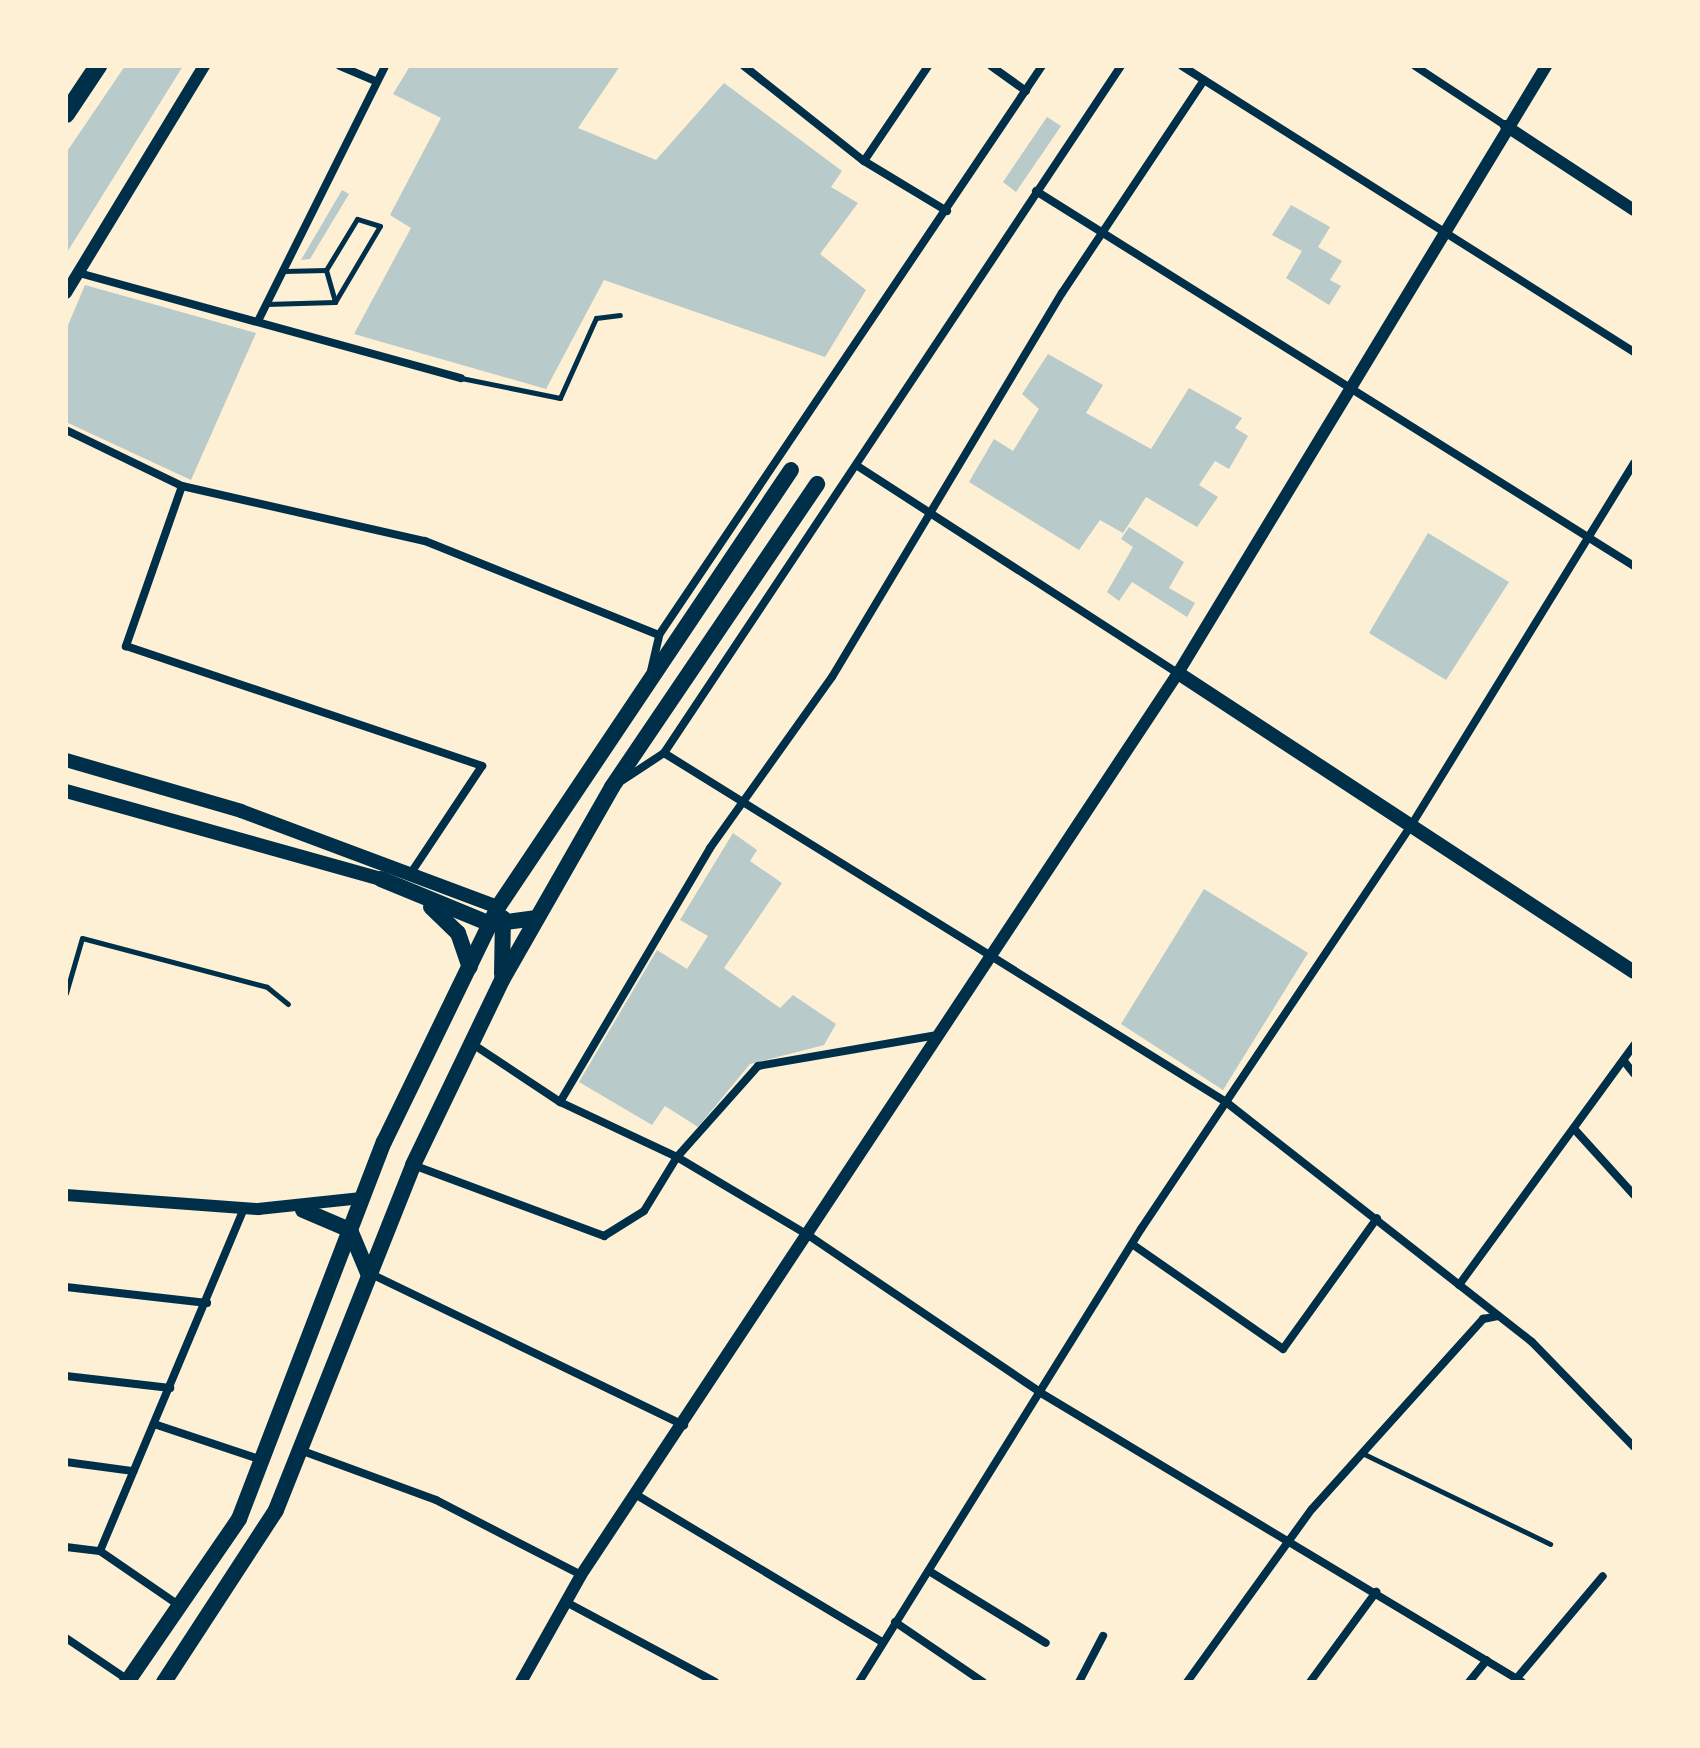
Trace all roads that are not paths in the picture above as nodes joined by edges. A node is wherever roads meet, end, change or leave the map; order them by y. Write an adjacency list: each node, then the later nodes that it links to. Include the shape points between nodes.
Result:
1 (98, 66): 16 (highway)
2 (204, 66): 26 (street)
3 (340, 66): 14 (street)
4 (385, 66): 14 (street)
5 (744, 66): 18 (street)
6 (928, 66): 18 (street)
7 (991, 66): 15 (street)
8 (1042, 66): 15 (street)
9 (1121, 66): 19 (street)
10 (1182, 66): 13 (street)
11 (1415, 66): 17 (street)
12 (1546, 66): 17 (street)
13 (1204, 80): 22 (street); 23 (street)
14 (375, 81): 24 (street)
15 (1026, 91): 21 (street)
16 (66, 114)
17 (1506, 126): 20 (street); 23 (street)
18 (864, 161): 21 (street)
19 (1036, 191): 22 (street); 37 (street)
20 (1634, 210)
21 (947, 211): 44 (street)
22 (1101, 233): 34 (street); 41 (street)
23 (1442, 235): 32 (street); 34 (street)
24 (281, 270): 25 (lane); 29 (street)
25 (326, 270): 28 (lane); 28 (lane, via 357,219 380,226)
26 (79, 273): 27 (street); 31 (street)
27 (66, 293)
28 (335, 302): 29 (lane)
29 (265, 304): 31 (street)
30 (620, 315): 33 (lane, via 596,318 560,398)
31 (258, 321): 33 (street)
32 (1634, 352)
33 (461, 378)
34 (1348, 393): 42 (street); 45 (street)
35 (66, 430): 40 (street)
36 (1634, 463): 42 (street)
37 (859, 467): 41 (street); 47 (street)
38 (791, 470): 46 (main road)
39 (817, 484): 49 (main road)
40 (182, 486): 44 (street, via 425,541); 53 (street, via 126,646 482,766)
41 (929, 514): 45 (street); 51 (street)
42 (1593, 535): 43 (street); 52 (street)
43 (1634, 566)
44 (659, 635): 46 (street)
45 (1178, 673): 52 (main road); 58 (street)
46 (649, 681): 55 (main road)
47 (664, 753): 49 (street); 51 (street)
48 (66, 760): 53 (main road)
49 (612, 787): 56 (main road)
50 (66, 791): 54 (main road)
51 (746, 803): 58 (street); 69 (street, via 652,941)
52 (1412, 824): 60 (main road); 70 (street)
53 (413, 870): 55 (main road)
54 (381, 879): 57 (main road); 59 (main road, via 441,913 466,947)
55 (498, 907): 57 (main road)
56 (537, 918): 57 (main road); 61 (main road)
57 (498, 926): 59 (main road); 61 (main road)
58 (997, 956): 64 (street); 70 (street)
59 (470, 967): 76 (main road)
60 (1634, 972)
61 (502, 980): 65 (main road)
62 (66, 993): 63 (lane, via 82,938 267,987)
63 (288, 1004)
64 (963, 1008): 72 (street, via 936,1036 758,1066); 81 (street)
65 (469, 1041): 69 (street); 73 (main road)
66 (1634, 1045): 67 (street)
67 (1624, 1061): 68 (street); 71 (street)
68 (1634, 1074)
69 (560, 1102): 72 (street)
70 (1226, 1102): 79 (street); 82 (street)
71 (1576, 1131): 75 (street); 84 (street)
72 (677, 1157): 73 (street, via 644,1211 604,1236); 81 (street)
73 (413, 1165): 83 (main road)
74 (66, 1195): 77 (street)
75 (1634, 1195)
76 (361, 1198): 78 (street); 80 (main road)
77 (244, 1208): 78 (street); 86 (street)
78 (303, 1210): 80 (main road)
79 (1377, 1218): 82 (street, via 1283,1349); 84 (street)
80 (350, 1230): 83 (main road); 96 (main road)
81 (811, 1237): 90 (street); 92 (street)
82 (1132, 1244): 90 (street)
83 (368, 1273): 92 (street); 94 (main road)
84 (1459, 1285): 87 (street)
85 (66, 1287): 86 (street)
86 (207, 1303): 89 (street)
87 (1498, 1316): 93 (street); 95 (street, via 1483,1319)
88 (66, 1376): 89 (street)
89 (170, 1388): 91 (street)
90 (1041, 1393): 100 (street); 104 (street)
91 (154, 1424): 96 (street); 98 (street)
92 (686, 1426): 99 (street)
93 (1634, 1447)
94 (299, 1449): 105 (street, via 436,1500); 118 (main road, via 259,1546)
95 (1362, 1453): 100 (street); 101 (lane)
96 (262, 1460): 109 (main road, via 223,1548)
97 (66, 1462): 98 (street)
98 (133, 1471): 103 (street)
99 (640, 1497): 105 (street); 113 (street)
100 (1287, 1541): 107 (street); 124 (street)
101 (1550, 1544)
102 (66, 1547): 103 (street)
103 (100, 1551): 109 (street)
104 (929, 1571): 110 (street); 114 (street)
105 (581, 1575): 108 (street)
106 (1603, 1576): 116 (street)
107 (1376, 1592): 115 (street); 125 (street)
108 (566, 1602): 119 (street); 120 (street)
109 (181, 1607): 117 (main road)
110 (895, 1622): 113 (street); 122 (street)
111 (1103, 1636): 123 (street)
112 (66, 1638): 117 (street)
113 (882, 1642): 121 (street)
114 (1046, 1643)
115 (1487, 1660): 116 (street); 126 (street)
116 (1520, 1680)
117 (129, 1681)
118 (164, 1682)
119 (521, 1682)
120 (715, 1682)
121 (859, 1682)
122 (983, 1682)
123 (1079, 1682)
124 (1187, 1682)
125 (1310, 1682)
126 (1469, 1682)

